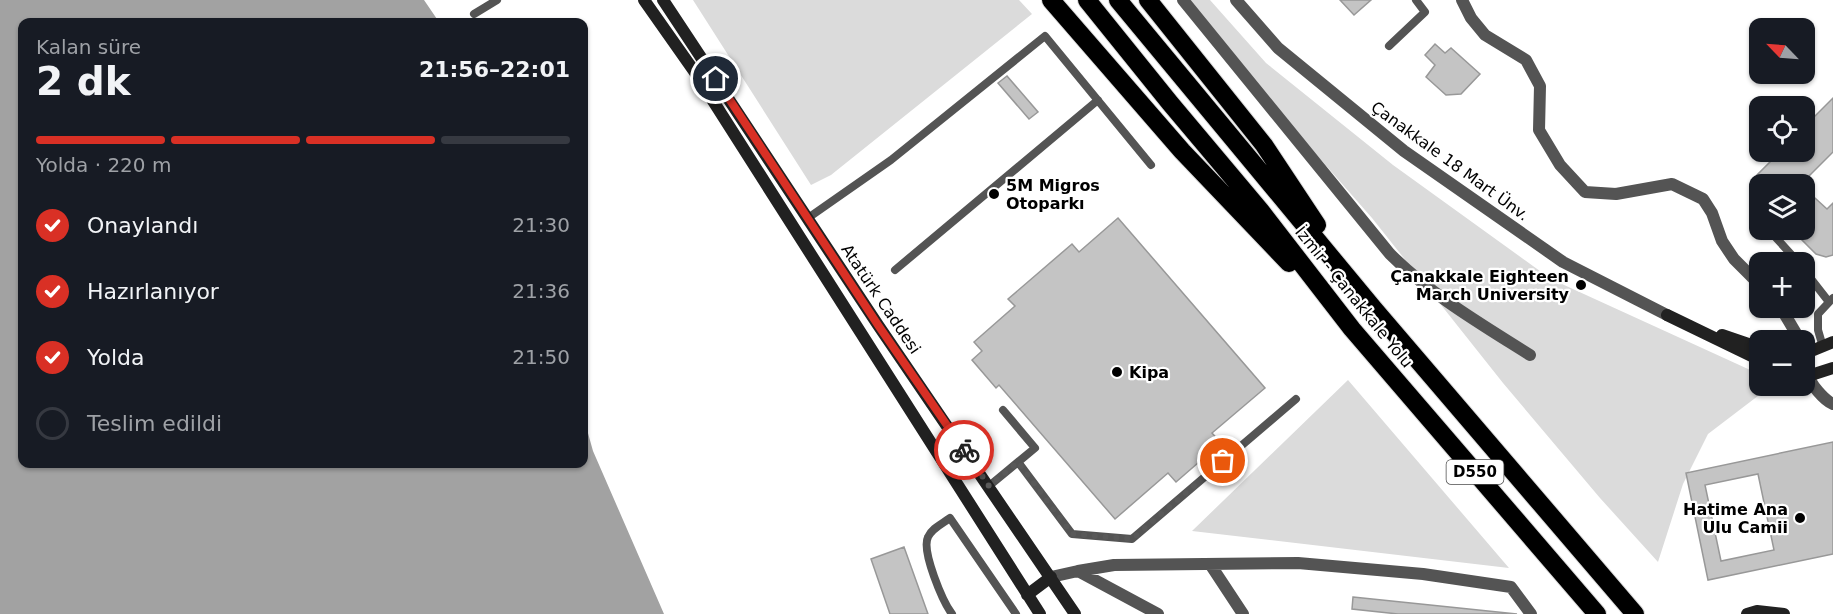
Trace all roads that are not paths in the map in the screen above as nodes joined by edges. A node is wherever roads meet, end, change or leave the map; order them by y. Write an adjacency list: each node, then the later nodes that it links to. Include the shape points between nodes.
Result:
1 (497, 0): 12 (lane)
2 (644, 0): 17 (main road, Atatürk Caddesi)
3 (663, 0): 16 (main road, Atatürk Caddesi)
4 (1051, 0): 26 (highway, via 1182,151)
5 (1087, 0): 26 (highway, İzmir - Çanakkale Yolu / D550)
6 (1118, 0): 24 (highway, İzmir - Çanakkale Yolu / D550)
7 (1148, 0): 24 (highway, via 1264,145)
8 (1183, 0): 29 (street, via 1409,274)
9 (1236, 0): 25 (street, Çanakkale 18 Mart Ünv., via 1278,48 1404,151 1563,262)
10 (1416, 0): 13 (lane, via 1425,12)
11 (1462, 0): 21 (street, via 1485,34 1526,60 1540,86 1539,130 1560,165 1585,192 1616,194 1672,184 1703,199 1722,240)
12 (474, 14)
13 (1389, 46)
14 (1098, 100): 15 (lane); 16 (lane, via 1045,36 891,160); 20 (lane)
15 (1151, 165)
16 (808, 218): 17 (main road); 38 (main road, Atatürk Caddesi)
17 (795, 228): 42 (main road, Atatürk Caddesi)
18 (1778, 240): 19 (lane)
19 (1789, 252)
20 (895, 270)
21 (1749, 274)
22 (1815, 282): 23 (lane)
23 (1831, 300): 28 (lane, via 1818,314 1818,330)
24 (1374, 309): 51 (highway, İzmir - Çanakkale Yolu / D550)
25 (1668, 315): 27 (main road); 30 (main road)
26 (1352, 329): 50 (highway, İzmir - Çanakkale Yolu / D550)
27 (1749, 344)
28 (1828, 345)
29 (1530, 355)
30 (1749, 355)
31 (1833, 368): 32 (main road)
32 (1815, 373)
33 (1815, 387): 35 (street)
34 (1296, 399): 37 (lane, via 1132,539 1072,534)
35 (1833, 404)
36 (1003, 410): 37 (lane, via 1035,448)
37 (1018, 462): 38 (lane)
38 (989, 486): 41 (main road, Atatürk Caddesi)
39 (1210, 564): 40 (street, via 1114,566); 48 (street); 49 (street, via 1298,563 1434,575 1511,588)
40 (1078, 571): 41 (street); 47 (street)
41 (1051, 577): 42 (main road); 46 (main road, Atatürk Caddesi)
42 (1027, 595): 45 (main road, Atatürk Caddesi)
43 (952, 614): 44 (lane, via 942,600 926,546 932,530 950,518)
44 (1016, 614)
45 (1040, 614)
46 (1075, 614)
47 (1158, 614)
48 (1243, 614)
49 (1531, 614)
50 (1597, 614)
51 (1635, 614)
52 (1747, 614): 53 (main road)
53 (1784, 614)

